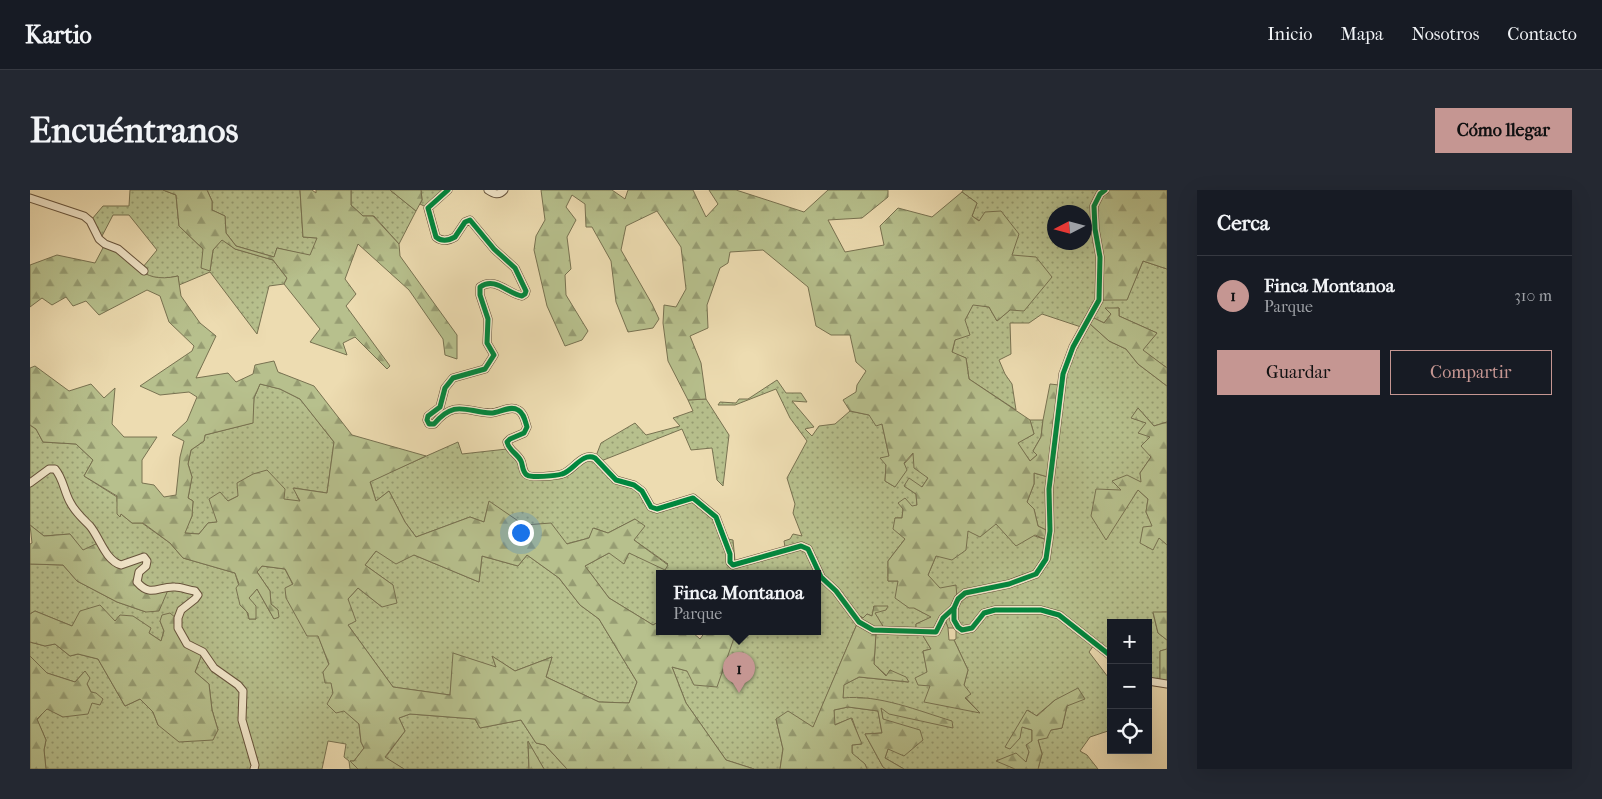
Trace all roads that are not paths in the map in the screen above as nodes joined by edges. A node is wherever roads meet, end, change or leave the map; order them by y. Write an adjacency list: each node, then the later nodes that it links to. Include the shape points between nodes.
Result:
1 (448, 190): 8 (street, via 428,208 436,237 446,241 456,237 465,222 470,220 515,268 526,291 522,296 500,285 488,284 480,288 488,319 487,343 494,355 485,369 453,378 448,383 440,407 428,416 429,424 434,424 441,415 453,410 466,408 492,413 518,410 527,427 524,433 510,439 508,448 521,460 526,475 563,474 591,456 616,480 642,491 657,510 693,498 716,517 733,566 801,546 808,549)
2 (488, 190): 3 (street, via 497,194)
3 (504, 190)
4 (1105, 190): 10 (street, via 1094,206 1100,257 1099,300 1073,347 1063,374 1049,489 1050,531 1046,559 1036,574 1009,584 965,593)
5 (30, 198): 6 (street, via 84,216 99,239 118,249)
6 (144, 271)
7 (30, 483): 14 (street, via 49,469 55,470 77,514 114,562 121,565 144,558 147,561 137,582 142,588 150,591 175,586 195,591 198,595 181,610 178,628 187,644 203,652 214,668 243,691 242,720)
8 (818, 570)
9 (821, 575): 10 (street, via 859,622 873,630 936,632 943,618)
10 (954, 608): 11 (street, via 954,620 962,630 972,628 984,613 995,610 1041,610 1059,615)
11 (1107, 653)
12 (1152, 682): 13 (street)
13 (1167, 684)
14 (254, 769)

